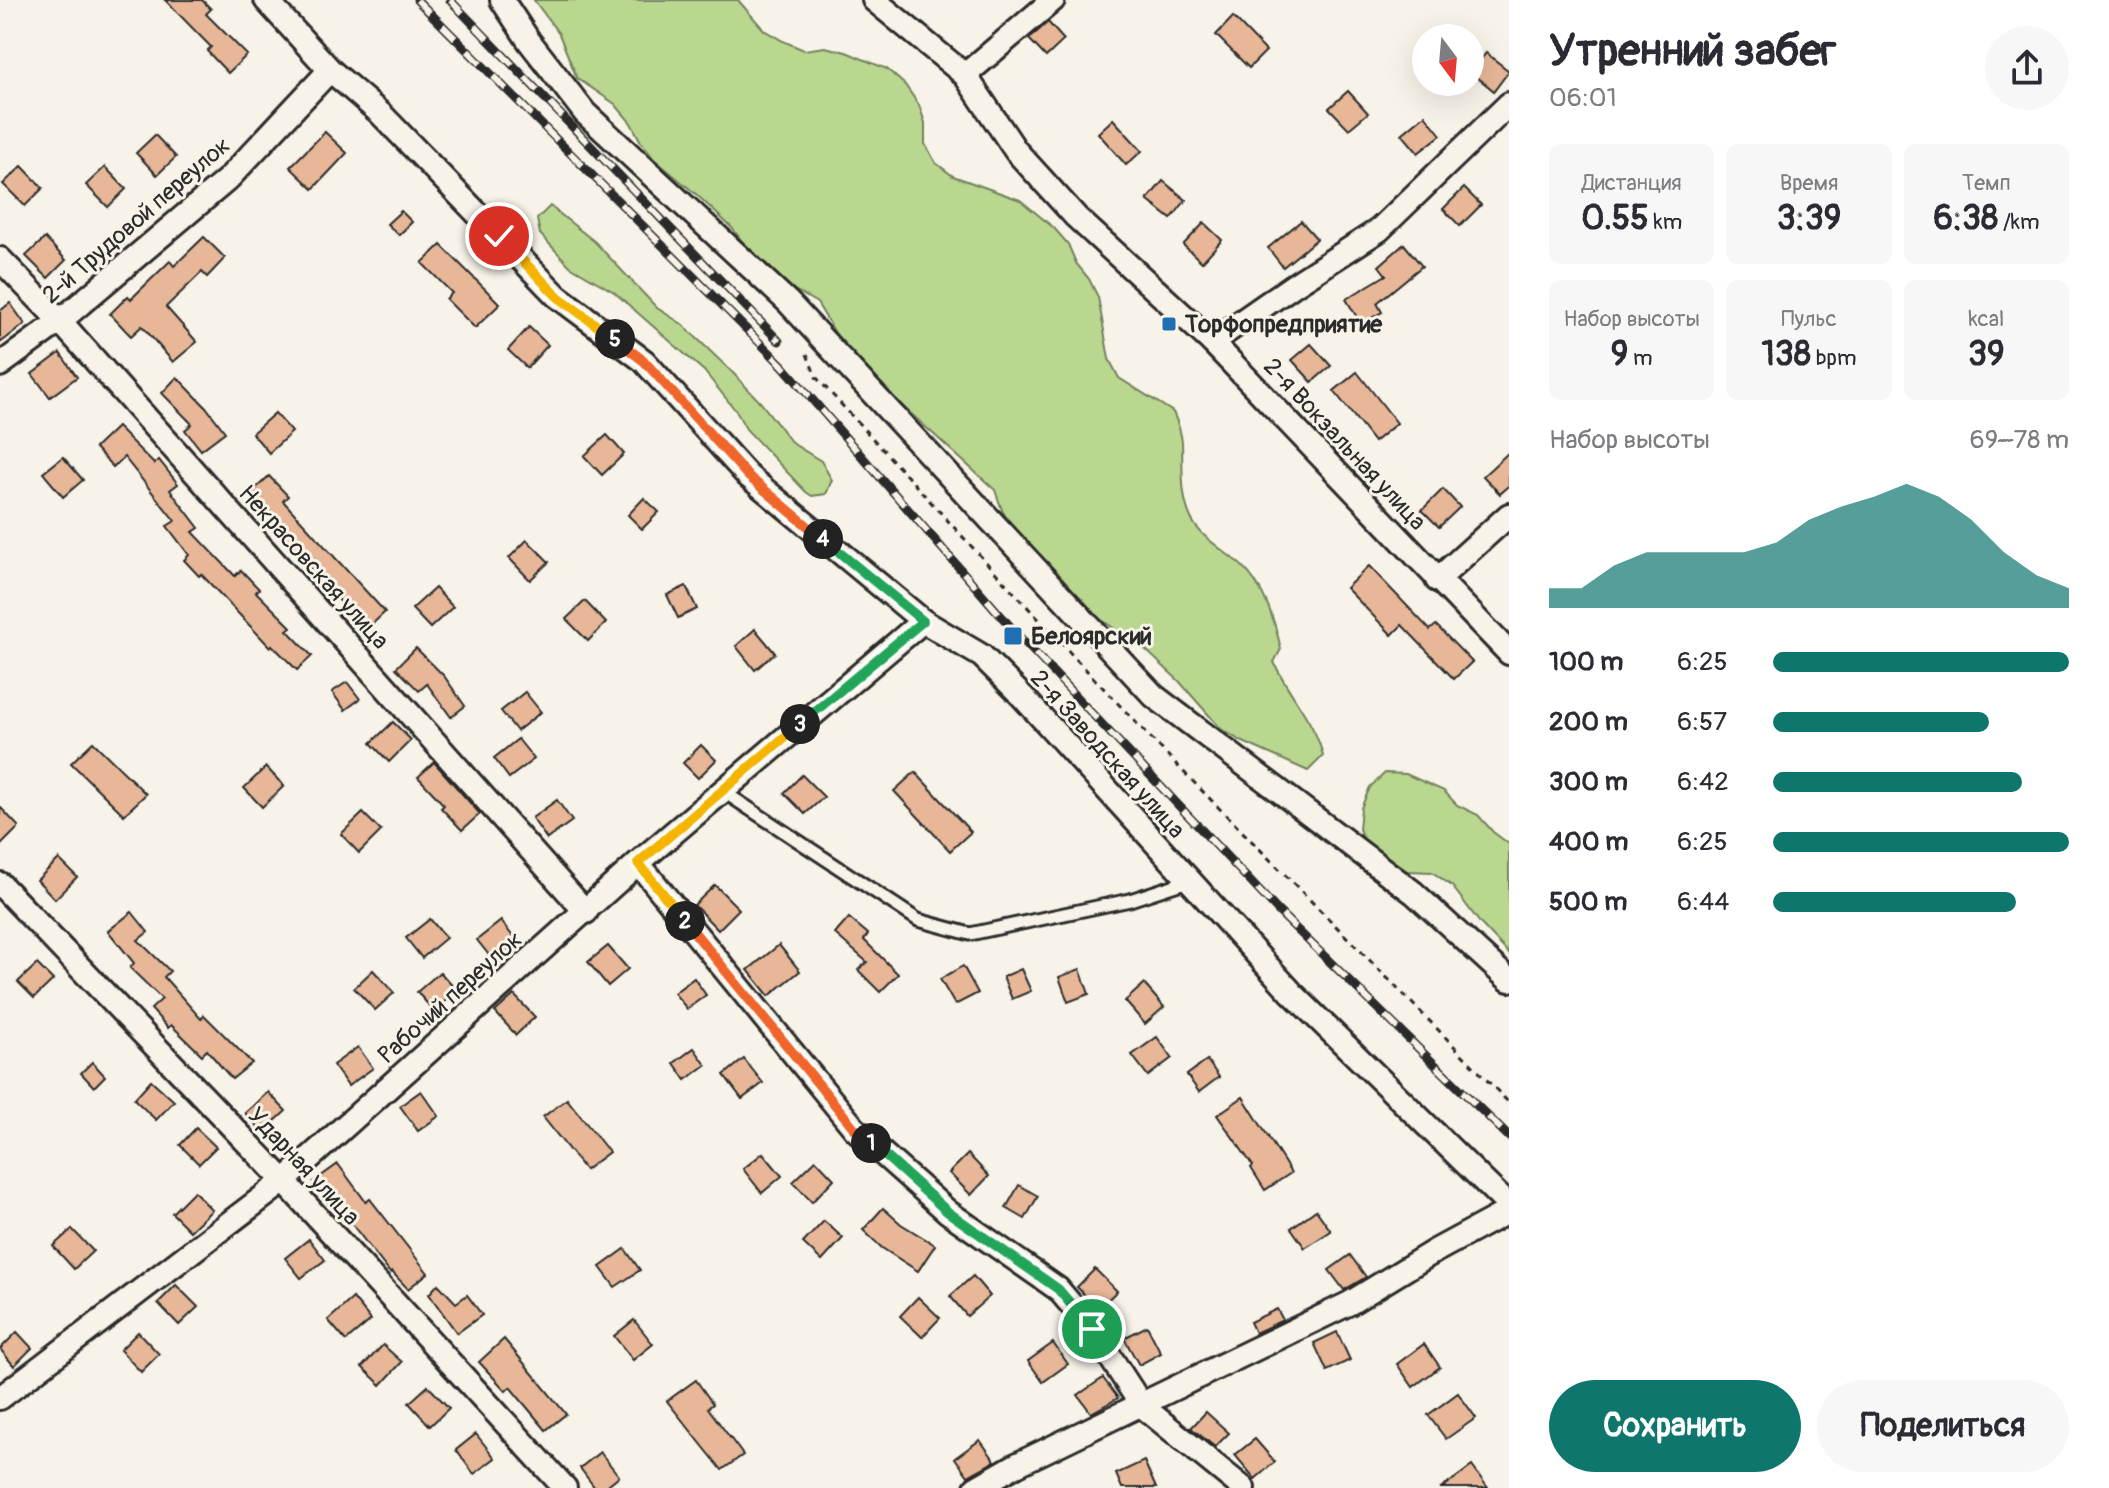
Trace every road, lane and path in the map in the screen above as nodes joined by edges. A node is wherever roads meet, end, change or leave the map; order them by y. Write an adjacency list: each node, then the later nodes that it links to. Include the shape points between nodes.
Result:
1 (266, 0): 5 (street, 2-я Заводская улица)
2 (502, 0): 22 (street, via 585,113 788,302 1154,696 1414,893)
3 (874, 0): 6 (street, 2-я Вокзальная улица)
4 (1053, 0): 6 (street)
5 (330, 70): 9 (street, 2-й Трудовой переулок, via 228,179); 15 (street, 2-я Заводская улица, via 381,114 557,296 644,361 748,476)
6 (965, 75): 10 (street, 2-я Вокзальная улица, via 1016,151 1066,206)
7 (1509, 104): 10 (street, via 1379,230)
8 (0, 259): 9 (street, Некрасовская улица)
9 (60, 321): 12 (street, 2-й Трудовой переулок); 21 (street, Некрасовская улица)
10 (1212, 342): 14 (street, 2-я Вокзальная улица)
11 (805, 347): 23 (path, via 816,377 979,554)
12 (0, 365)
13 (1509, 515): 14 (street)
14 (1437, 580): 16 (street, 2-я Вокзальная улица)
15 (923, 621): 17 (street, Рабочий переулок); 19 (street, 2-я Заводская улица, via 982,656)
16 (1509, 653)
17 (721, 790): 18 (street, Рабочий переулок); 19 (lane, via 918,920 970,934 1130,900)
18 (638, 863): 21 (street, Рабочий переулок); 27 (street, via 855,1129 948,1212 1058,1289 1092,1329)
19 (1188, 881): 25 (street, 2-я Заводская улица, via 1292,993)
20 (0, 884): 24 (street, Ударная улица)
21 (586, 912): 24 (street, Рабочий переулок)
22 (1509, 980)
23 (1509, 1103)
24 (284, 1181): 26 (street, Рабочий переулок); 28 (street, Ударная улица)
25 (1509, 1208): 27 (street, 2-я Заводская улица, via 1350,1303)
26 (0, 1398)
27 (1142, 1406): 29 (street, 2-я Заводская улица); 30 (street)
28 (565, 1488)
29 (976, 1488)
30 (1243, 1488)

